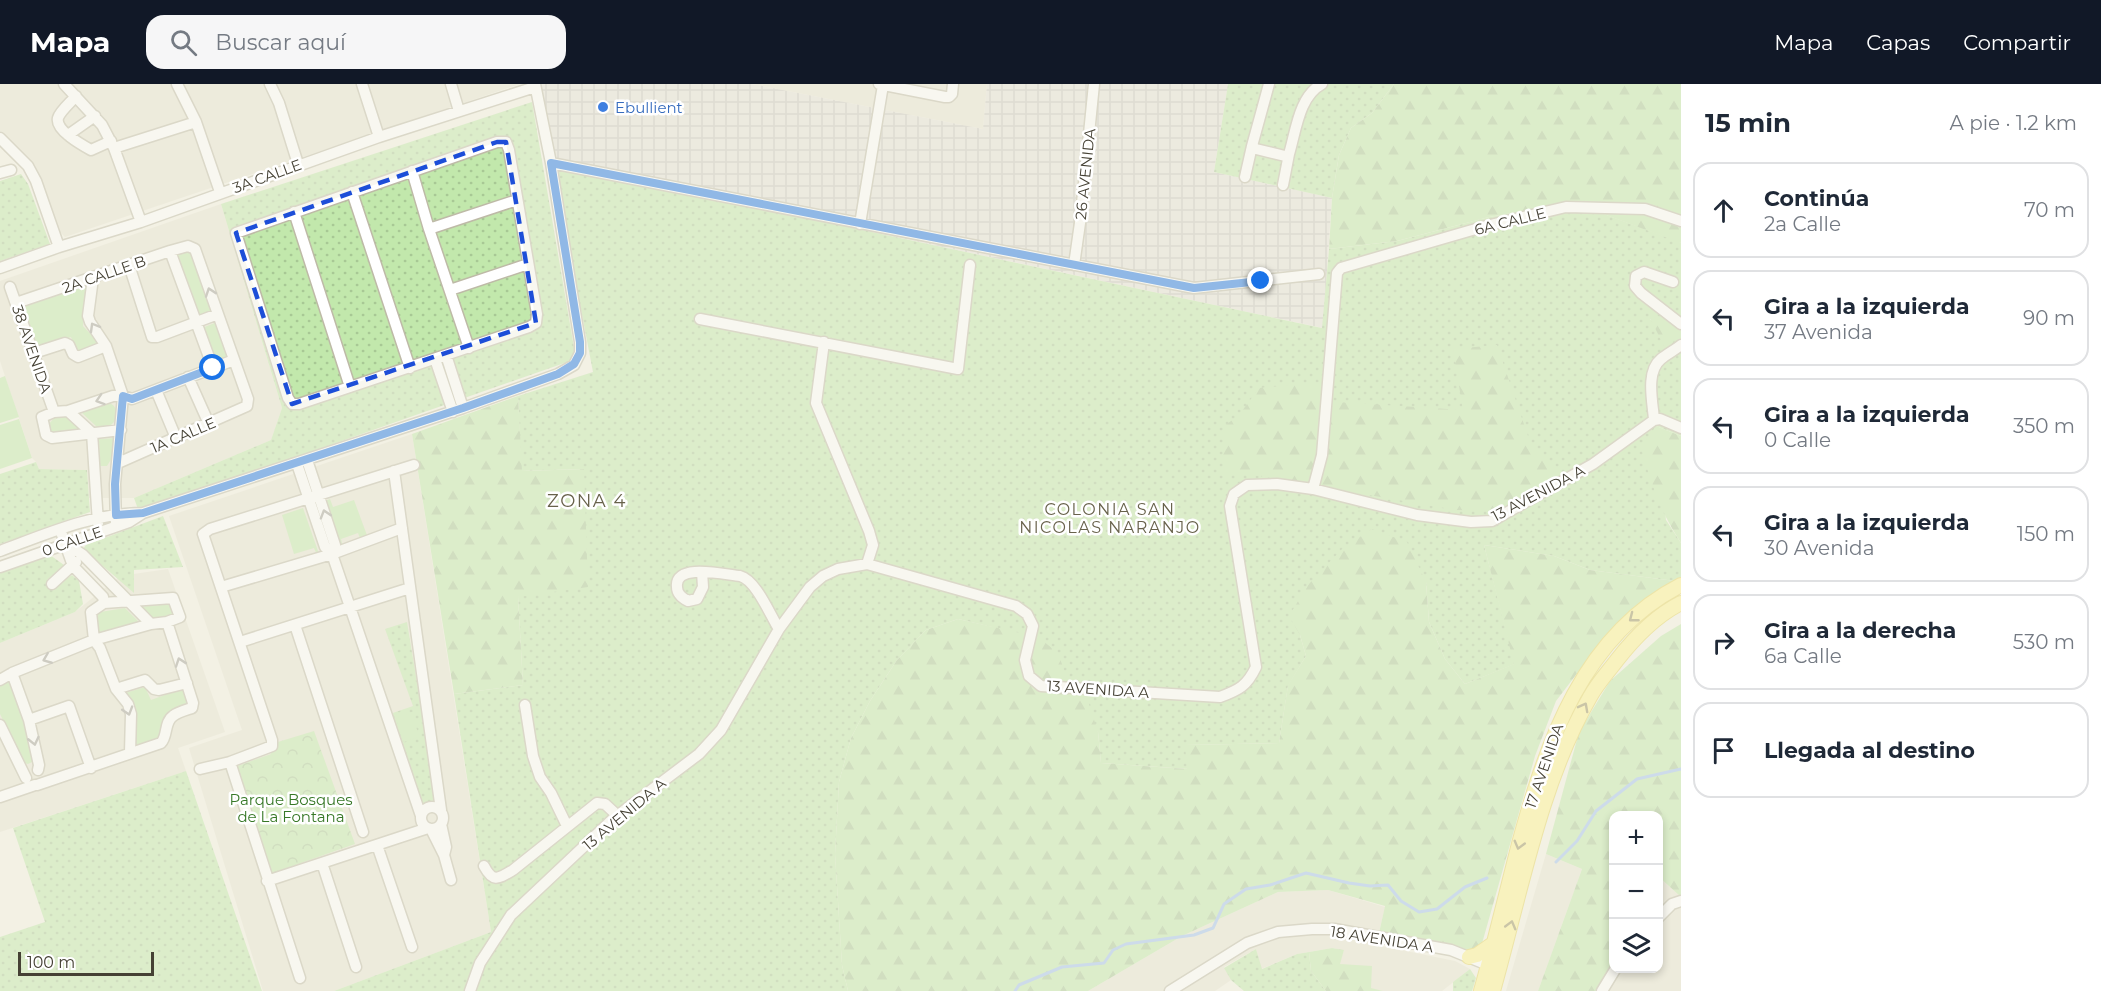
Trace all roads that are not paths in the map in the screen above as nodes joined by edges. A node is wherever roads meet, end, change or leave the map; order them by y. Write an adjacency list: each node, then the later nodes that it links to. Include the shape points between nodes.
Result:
1 (64, 84): 12 (street)
2 (177, 84): 15 (street)
3 (270, 84): 23 (street)
4 (362, 84): 17 (street)
5 (451, 84): 13 (street)
6 (881, 84): 7 (street, via 945,97 952,94); 33 (street)
7 (953, 84)
8 (1095, 84): 40 (street, 26 AVENIDA)
9 (1269, 84): 20 (street)
10 (1322, 84): 21 (street, via 1303,106)
11 (535, 86): 13 (street, 3A CALLE); 22 (street)
12 (76, 96): 14 (street); 16 (street, via 58,117 57,122)
13 (459, 111): 17 (street, 3A CALLE)
14 (95, 116): 16 (street); 19 (street)
15 (196, 122): 19 (street); 27 (street)
16 (68, 135): 19 (street, via 91,150)
17 (379, 137): 23 (street, 3A CALLE)
18 (0, 138): 35 (street, via 28,166)
19 (113, 144): 32 (street)
20 (1252, 146): 21 (street); 25 (street)
21 (1289, 154): 26 (street)
22 (551, 163): 33 (street); 65 (street, 0 CALLE, via 580,353 574,364 558,374)
23 (298, 165): 27 (street, 3A CALLE)
24 (412, 171): 28 (street); 29 (street, via 506,142); 34 (street)
25 (1245, 177)
26 (1283, 185)
27 (220, 192): 32 (street, 3A CALLE)
28 (352, 192): 30 (street); 60 (street)
29 (517, 200): 34 (street); 37 (street)
30 (294, 212): 62 (street); 62 (street, via 240,230 236,238 292,404)
31 (1681, 221): 78 (street, 6A CALLE, via 1645,209 1566,207 1341,268 1337,273 1322,455)
32 (141, 222): 35 (street, 3A CALLE)
33 (860, 224): 40 (street)
34 (429, 229): 46 (street)
35 (59, 247): 41 (street, 3A CALLE)
36 (170, 251): 38 (street, 2A CALLE B); 48 (street, 2A CALLE B, one-way to 36, via 195,249 192,246); 50 (street)
37 (528, 264): 46 (street); 55 (street, via 536,323)
38 (129, 265): 43 (street, 2A CALLE B); 50 (street, via 152,337)
39 (970, 265): 52 (street, via 958,369)
40 (1074, 265): 42 (street, via 1194,288)
41 (0, 268)
42 (1318, 274)
43 (93, 278): 47 (street, 2A CALLE B); 54 (street, one-way to 43, via 88,316)
44 (1673, 282): 51 (street, via 1644,272 1636,276 1635,286)
45 (10, 287): 47 (street, 38 AVENIDA)
46 (450, 290): 55 (street)
47 (16, 303): 56 (street, 38 AVENIDA)
48 (218, 314): 50 (street); 58 (street)
49 (700, 319): 52 (street)
50 (195, 324): 59 (street)
51 (1681, 324)
52 (824, 342): 91 (street, via 816,404 870,531 873,545)
53 (1681, 345): 68 (street, via 1653,368)
54 (106, 346): 56 (street, via 78,357 65,344); 64 (street)
55 (469, 348): 57 (street)
56 (34, 353): 67 (street, 38 AVENIDA)
57 (441, 357): 60 (street); 65 (street)
58 (234, 360): 59 (street); 69 (street, 1A CALLE, via 247,406)
59 (213, 368): 61 (street)
60 (410, 368): 62 (street)
61 (188, 377): 63 (street); 69 (street)
62 (350, 387)
63 (156, 390): 64 (street, via 132,399); 73 (street)
64 (123, 396): 66 (street, one-way to 66); 71 (street)
65 (458, 410): 74 (street, 0 CALLE)
66 (68, 411): 67 (street); 72 (street)
67 (54, 412): 72 (street, via 42,417 49,438)
68 (1654, 420): 70 (street); 78 (street, 13 AVENIDA A, via 1593,464 1492,520 1471,522 1417,515)
69 (209, 424): 73 (street, 1A CALLE)
70 (1681, 428)
71 (121, 430): 72 (street); 75 (street)
72 (92, 433): 81 (street)
73 (176, 438): 75 (street, 1A CALLE)
74 (302, 462): 79 (street); 83 (street, 0 CALLE, via 143,513 129,522)
75 (118, 463): 80 (street)
76 (414, 465): 77 (street)
77 (394, 471): 79 (street); 84 (street)
78 (1313, 489): 91 (street, 13 AVENIDA A, via 1246,485 1234,494 1230,506 1256,667 1249,681 1220,697 1041,686 1029,676 1025,660 1033,626 1027,614 1016,606)
79 (314, 496): 89 (street, via 335,545); 99 (street, via 203,534)
80 (115, 497): 81 (street); 83 (street)
81 (95, 498): 82 (street)
82 (97, 518): 83 (street, 0 CALLE); 85 (street, 0 CALLE); 86 (street)
83 (116, 521): 86 (street, 0 CALLE)
84 (402, 528): 89 (street); 100 (street)
85 (60, 529): 87 (street); 88 (street, 0 CALLE)
86 (99, 532): 87 (street, 0 CALLE)
87 (65, 543): 90 (street); 92 (street); 93 (street, 0 CALLE)
88 (0, 551)
89 (332, 554): 99 (street); 104 (street)
90 (83, 555): 92 (street); 94 (street)
91 (867, 564): 108 (street, 13 AVENIDA A, via 822,576)
92 (73, 566): 96 (street); 97 (street)
93 (0, 567)
94 (98, 570): 96 (street); 101 (street)
95 (702, 572): 108 (street, via 749,580)
96 (88, 581): 102 (street)
97 (52, 584)
98 (1681, 585): 137 (main road, 17 AVENIDA, one-way to 137, via 1626,624 1591,666 1565,709 1535,785)
99 (221, 586): 110 (street)
100 (410, 588): 104 (street); 124 (street)
101 (130, 602): 102 (street); 105 (street, via 174,598 180,617); 106 (street)
102 (104, 603): 109 (street, via 91,612)
103 (1681, 603): 141 (main road, 17 AVENIDA, one-way to 103, via 1550,787 1575,724 1591,695 1624,652 1656,618)
104 (350, 607): 107 (street); 125 (street)
105 (166, 622): 106 (street); 113 (street, one-way to 105)
106 (151, 624): 109 (street)
107 (295, 625): 110 (street); 129 (street)
108 (779, 629): 126 (street, 13 AVENIDA A, via 721,730 699,754)
109 (94, 640): 111 (street, one-way to 111); 114 (street)
110 (240, 642): 119 (street, via 272,746)
111 (12, 673): 112 (street); 116 (street)
112 (0, 680)
113 (187, 683): 114 (street, via 159,690 145,680); 118 (street, via 192,708 169,720 161,743)
114 (116, 690): 118 (street, one-way to 118, via 131,714)
115 (525, 705): 127 (street, via 540,777)
116 (29, 720): 120 (street, via 69,706); 122 (street, one-way to 122, via 39,765)
117 (0, 725): 122 (street)
118 (130, 753): 120 (street)
119 (230, 762): 121 (street); 134 (street)
120 (91, 768): 122 (street, via 55,780)
121 (200, 769)
122 (34, 779): 123 (street)
123 (0, 798)
124 (441, 810): 125 (street, via 427,807); 128 (street, via 443,817)
125 (421, 816): 128 (street, via 422,823)
126 (618, 816): 127 (street, via 605,804 597,803); 144 (street, 13 AVENIDA A, via 511,915 480,963)
127 (567, 826): 132 (street, via 501,877 489,876)
128 (433, 827): 130 (street); 133 (street)
129 (363, 832)
130 (377, 845): 131 (street); 138 (street)
131 (322, 863): 134 (street); 140 (street)
132 (484, 866)
133 (451, 880)
134 (267, 881): 143 (street)
135 (1681, 901): 136 (street)
136 (1663, 914)
137 (1494, 943): 139 (main road); 141 (main road, 17 AVENIDA)
138 (412, 947)
139 (1469, 957): 141 (street, 18 AVENIDA A); 145 (street, 18 AVENIDA A, via 1451,950 1334,929 1278,932 1247,943)
140 (356, 967)
141 (1494, 968): 146 (main road, 17 AVENIDA); 147 (main road, 17 AVENIDA)
142 (1613, 973): 148 (street)
143 (300, 978)
144 (470, 991)
145 (1170, 991)
146 (1481, 991)
147 (1493, 991)
148 (1602, 991)

